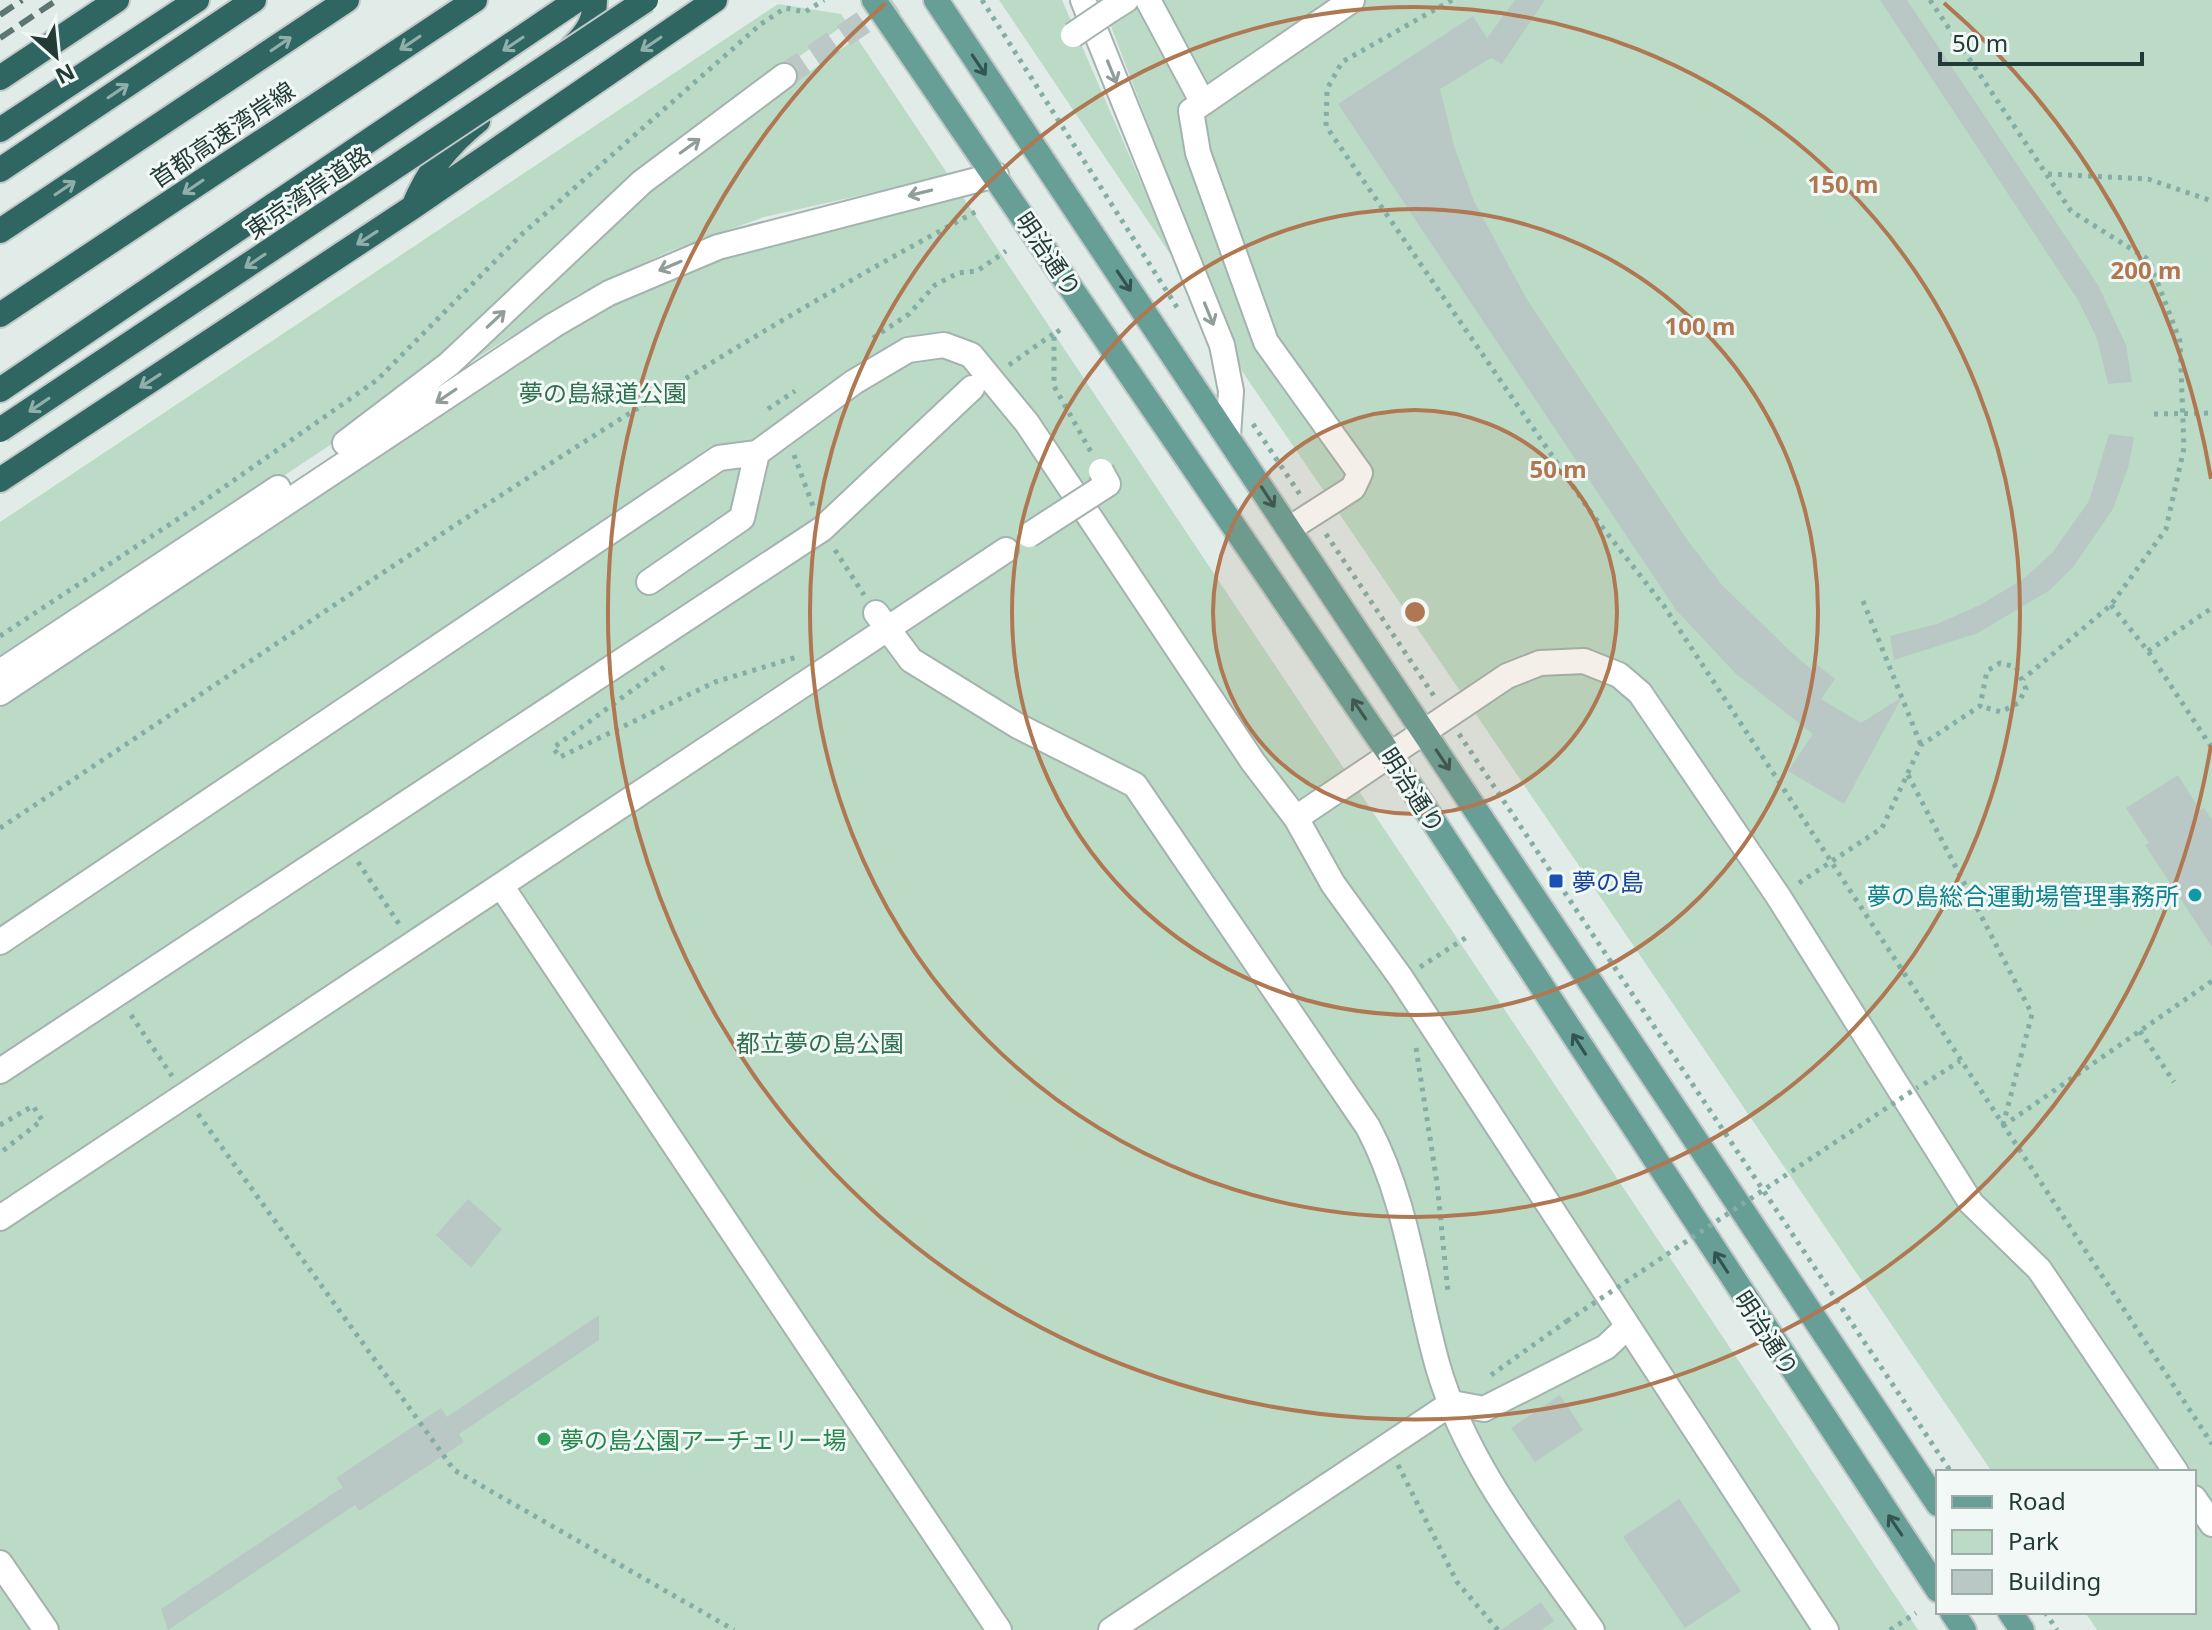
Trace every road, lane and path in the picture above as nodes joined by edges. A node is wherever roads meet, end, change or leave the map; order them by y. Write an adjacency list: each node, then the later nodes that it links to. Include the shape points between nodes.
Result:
1 (117, 0): 21 (highway)
2 (197, 0): 23 (highway)
3 (254, 0): 24 (highway, one-way to 3)
4 (347, 0): 30 (highway, 首都高速湾岸線, one-way to 4)
5 (475, 0): 32 (highway, 首都高速湾岸線, one-way to 32)
6 (577, 0): 37 (highway, one-way to 37)
7 (595, 0): 28 (highway, via 585,35 457,138 427,173)
8 (646, 0): 42 (highway, 東京湾岸道路, one-way to 42, bridge)
9 (715, 0): 28 (highway, one-way to 28)
10 (824, 0): 57 (path, via 805,12 785,8 761,24 521,235 377,380)
11 (874, 0): 26 (main road, 明治通り)
12 (936, 0): 43 (main road, 明治通り, one-way to 43)
13 (1083, 0): 43 (street, one-way to 43, via 1222,345 1231,391)
14 (1148, 0): 22 (street)
15 (1352, 0): 22 (street)
16 (1452, 0): 73 (path, via 1342,62 1327,89 1326,126 1592,514 1664,606)
17 (1930, 0): 25 (path)
18 (1118, 5): 19 (street, bridge)
19 (1073, 35)
20 (784, 76): 61 (street, one-way to 20, via 370,426 449,364 642,182)
21 (0, 78)
22 (1203, 103): 48 (street, via 1191,111 1198,153 1266,342 1360,473 1353,488)
23 (0, 130)
24 (0, 170)
25 (2047, 174): 27 (path, via 2148,179); 41 (path, via 2071,211 2149,260 2180,341)
26 (996, 175): 63 (street, one-way to 63, via 731,243 609,293); 68 (main road, 明治通り, one-way to 26)
27 (2212, 201)
28 (413, 207): 47 (highway, one-way to 47)
29 (979, 210): 71 (path, via 691,375)
30 (0, 231)
31 (1006, 251): 33 (path, via 977,271 958,273 935,285 909,314)
32 (0, 315)
33 (870, 340)
34 (1008, 366): 46 (path, via 1057,332 1054,386)
35 (806, 383): 38 (path)
36 (972, 388): 49 (street)
37 (0, 390)
38 (768, 409)
39 (2212, 413): 41 (path)
40 (2154, 414): 41 (path)
41 (2183, 414): 54 (path, via 2184,448 2166,529)
42 (0, 430)
43 (1228, 436): 48 (main road, 明治通り, one-way to 48)
44 (792, 450): 49 (path)
45 (757, 453): 52 (street, via 742,518); 70 (street, via 908,350 944,345 971,355 1027,423 1253,762); 77 (street, via 719,458)
46 (1101, 471): 50 (street, bridge, via 1108,484)
47 (0, 480)
48 (1289, 529): 65 (main road, 明治通り)
49 (825, 535): 56 (path); 72 (street)
50 (1029, 535)
51 (1006, 550): 56 (street)
52 (649, 582)
53 (1863, 601): 66 (path)
54 (2111, 605): 58 (path); 62 (path)
55 (2212, 608): 58 (path)
56 (881, 621): 60 (street); 95 (street, via 911,660 1018,726 1135,785 1375,1139 1400,1203)
57 (0, 636)
58 (2148, 651): 67 (path)
59 (674, 659): 60 (path, via 553,748 560,757 715,682 818,651)
60 (829, 667): 74 (street)
61 (0, 672)
62 (2023, 679): 64 (path, via 2026,689 2018,703 2001,712); 64 (path, via 2016,667 2000,663 1987,671)
63 (0, 693)
64 (1980, 706): 66 (path)
65 (1424, 732): 68 (street); 75 (street, via 1507,676 1540,663 1584,661 1619,675 1663,722); 99 (main road, 明治通り, one-way to 99)
66 (1921, 745): 69 (path)
67 (2212, 748)
68 (1390, 755): 70 (street); 103 (main road, 明治通り, one-way to 68)
69 (1908, 775): 73 (path, via 1882,828); 89 (path, via 2032,1014)
70 (1296, 818): 79 (street, via 1333,884)
71 (0, 828)
72 (346, 842): 78 (path); 81 (street)
73 (1830, 864): 75 (path); 84 (path)
74 (502, 887): 78 (street); 107 (street)
75 (1778, 896): 97 (street, via 1971,1203 2039,1269)
76 (1467, 937): 79 (path)
77 (0, 942)
78 (413, 944): 87 (street)
79 (1401, 978): 93 (street)
80 (2212, 981): 82 (path)
81 (117, 994): 85 (street); 87 (path)
82 (2140, 1031): 86 (path); 89 (path)
83 (1413, 1033): 92 (path)
84 (1960, 1061): 89 (path); 94 (path, bridge)
85 (0, 1071)
86 (2174, 1082)
87 (184, 1095): 91 (street); 106 (path, via 454,1470)
88 (0, 1125): 90 (path, via 33,1106 42,1120)
89 (2003, 1126): 96 (path)
90 (0, 1153)
91 (0, 1218)
92 (1449, 1297)
93 (1626, 1328): 95 (street, via 1606,1347 1484,1409); 111 (street)
94 (1490, 1376)
95 (1452, 1403): 108 (street); 110 (street, via 1479,1466)
96 (2212, 1444)
97 (2175, 1470)
98 (1405, 1476): 109 (path, via 1457,1582)
99 (1936, 1501)
100 (2196, 1501): 101 (street)
101 (2212, 1524)
102 (0, 1563): 105 (street)
103 (1936, 1587)
104 (1916, 1613): 112 (path)
105 (46, 1630)
106 (734, 1630)
107 (999, 1630)
108 (1111, 1630)
109 (1498, 1630)
110 (1592, 1630)
111 (1826, 1630)
112 (1890, 1630)

